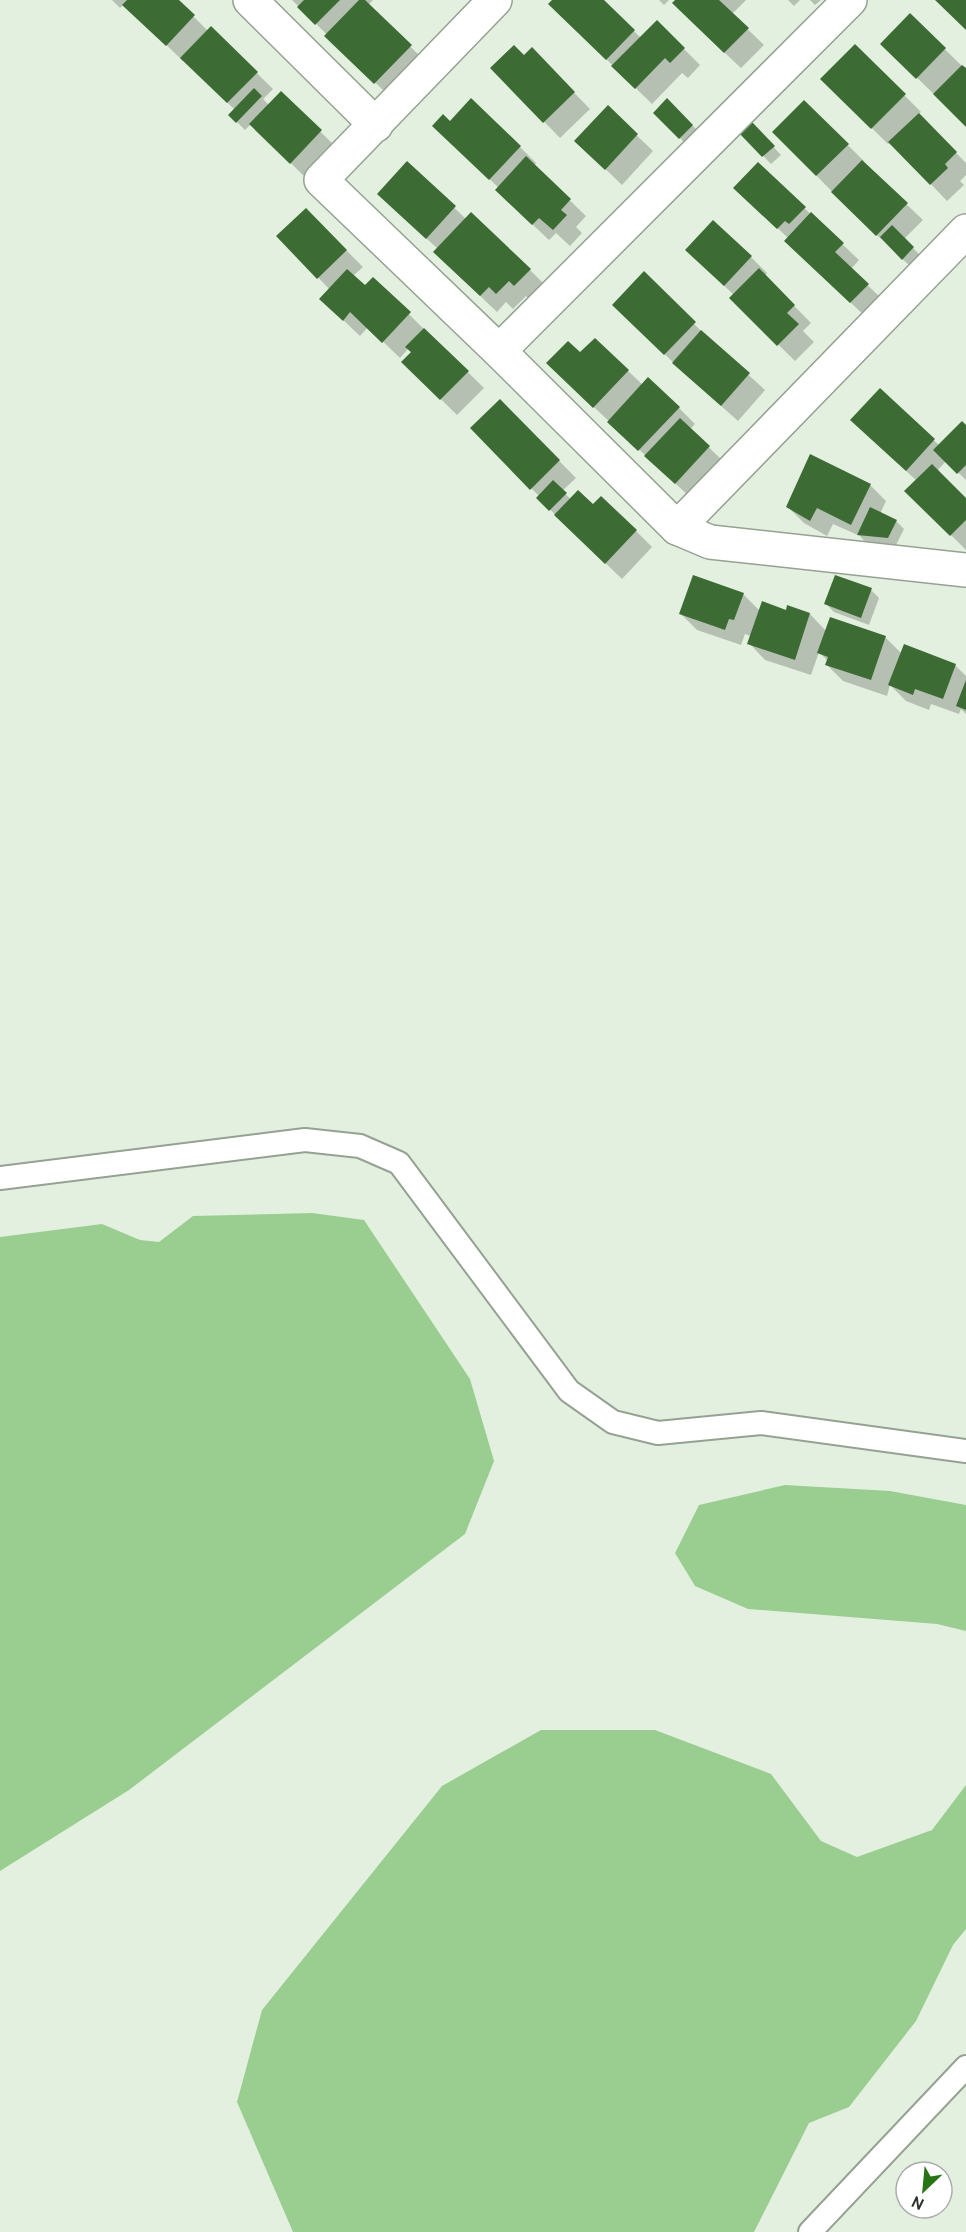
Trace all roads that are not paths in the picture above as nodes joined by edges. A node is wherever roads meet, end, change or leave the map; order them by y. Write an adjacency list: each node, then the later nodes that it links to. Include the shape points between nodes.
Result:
1 (250, 0): 4 (street)
2 (495, 0): 4 (street)
3 (850, 0): 6 (street)
4 (376, 125): 6 (street, via 321,180)
5 (966, 231): 7 (street)
6 (499, 351): 7 (street)
7 (677, 528): 8 (street, via 710,542)
8 (966, 570)
9 (0, 1178): 10 (lane, via 305,1140 360,1146 399,1163 569,1391 613,1422 658,1434 761,1423)
10 (966, 1451)
11 (966, 2067): 12 (lane)
12 (810, 2232)

